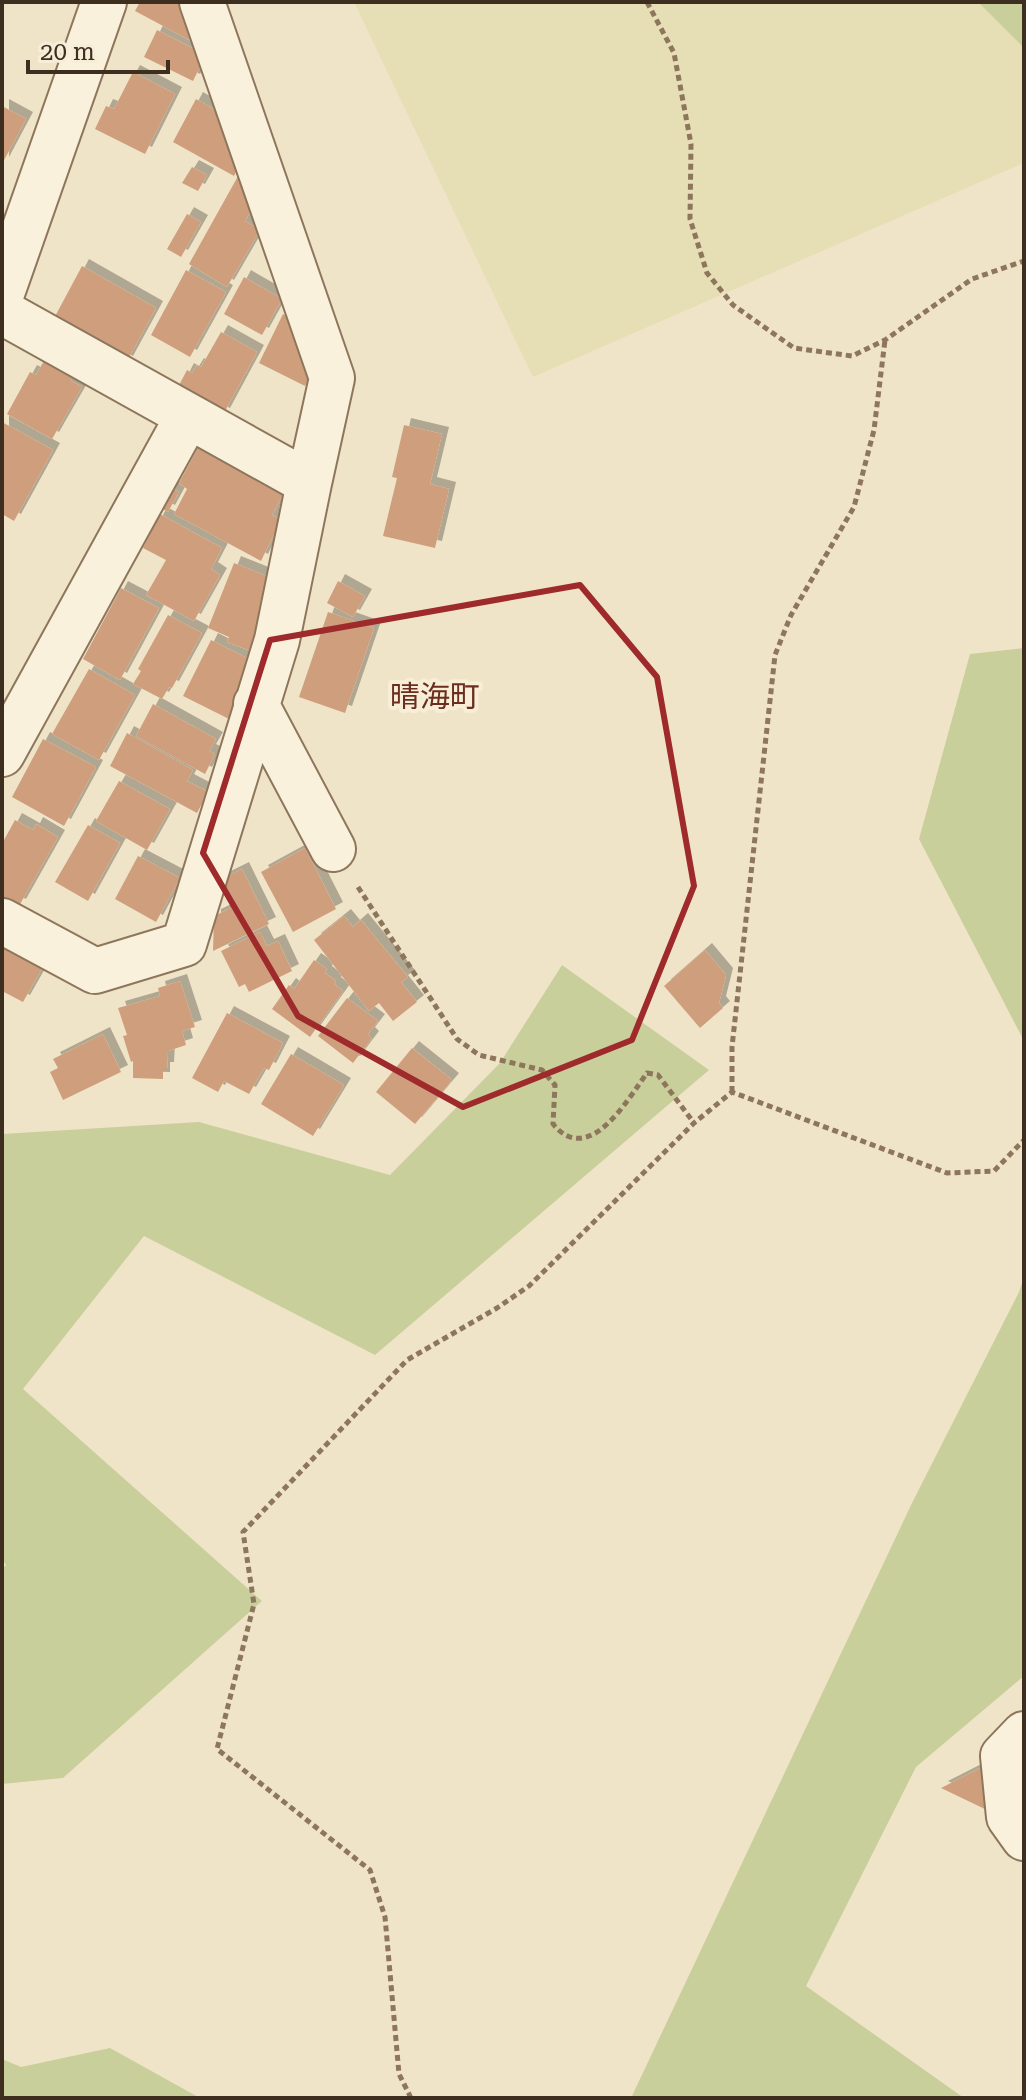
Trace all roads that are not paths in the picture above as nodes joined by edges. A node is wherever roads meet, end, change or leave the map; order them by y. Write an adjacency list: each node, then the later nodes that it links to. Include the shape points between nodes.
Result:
1 (104, 2): 3 (street)
2 (202, 2): 6 (street, via 332,378)
3 (2, 293)
4 (2, 312): 5 (street)
5 (188, 416): 6 (street); 8 (street)
6 (309, 483): 7 (street, via 277,640)
7 (256, 704): 9 (street); 10 (street, via 184,944 95,971)
8 (2, 754)
9 (333, 849)
10 (2, 921)
11 (1024, 1734): 12 (street, via 1003,1756 1009,1817)
12 (1024, 1838)

